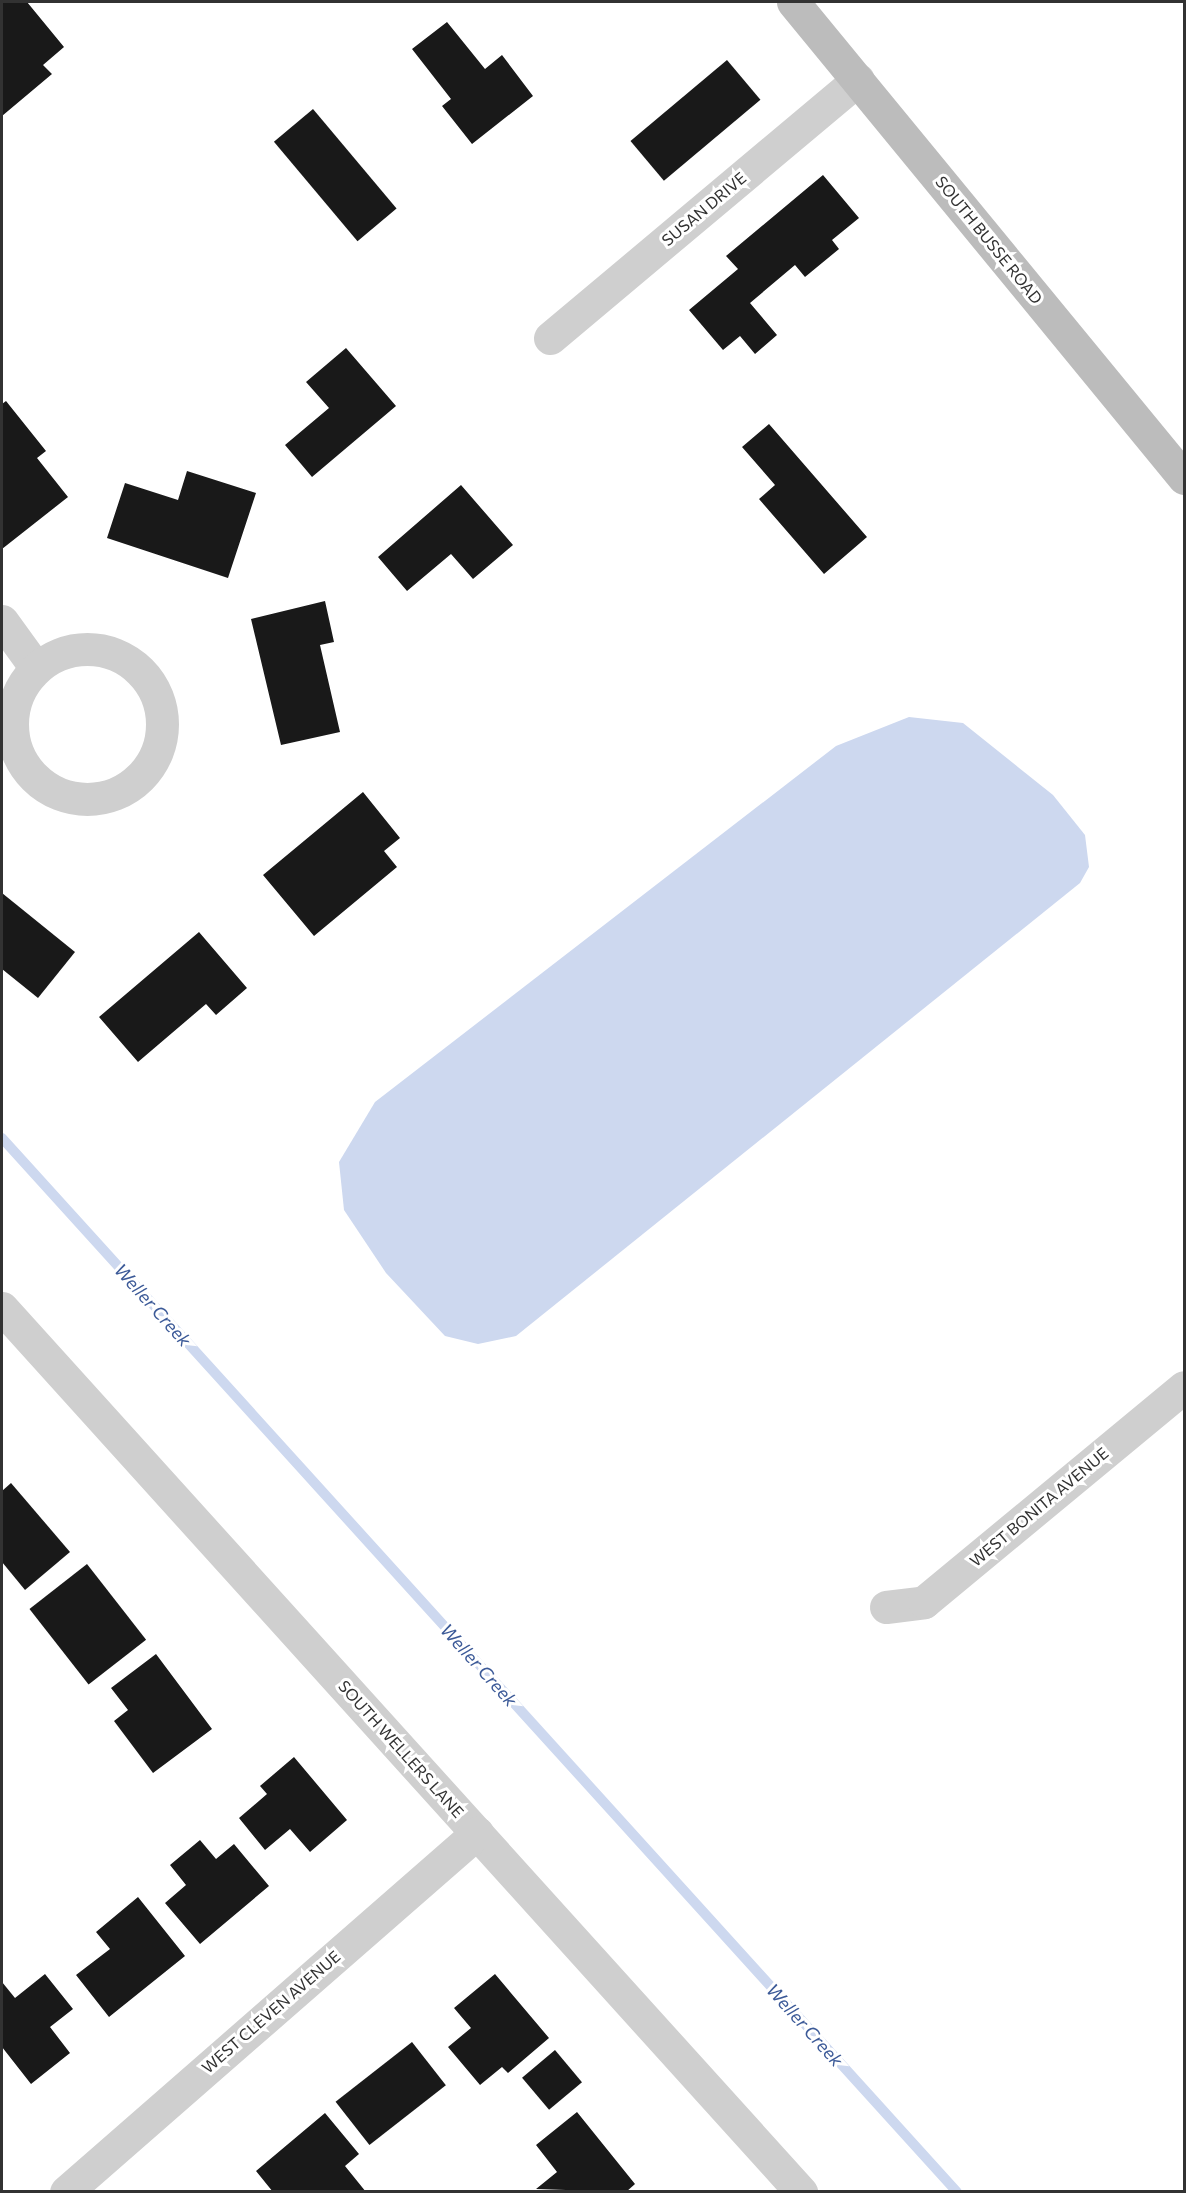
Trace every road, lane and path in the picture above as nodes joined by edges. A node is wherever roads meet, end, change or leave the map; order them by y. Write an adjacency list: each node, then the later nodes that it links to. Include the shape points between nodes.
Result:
1 (793, 2): 2 (main road, SOUTH BUSSE ROAD)
2 (858, 80): 3 (street, SUSAN DRIVE); 4 (main road, SOUTH BUSSE ROAD)
3 (550, 338)
4 (1185, 478)
5 (2, 621): 6 (street)
6 (36, 668): 6 (street, via 21,688 12,711 12,736 20,760 36,780 57,794 82,800 107,797 130,786 148,768 161,738 159,698 146,677 128,660 105,650 81,648 57,655)
7 (2, 1308): 10 (street, SOUTH WELLERS LANE)
8 (1185, 1387): 9 (street, WEST BONITA AVENUE, via 924,1602)
9 (886, 1607)
10 (477, 1833): 11 (street, WEST CLEVEN AVENUE); 12 (street, SOUTH WELLERS LANE)
11 (66, 2192)
12 (801, 2192)

